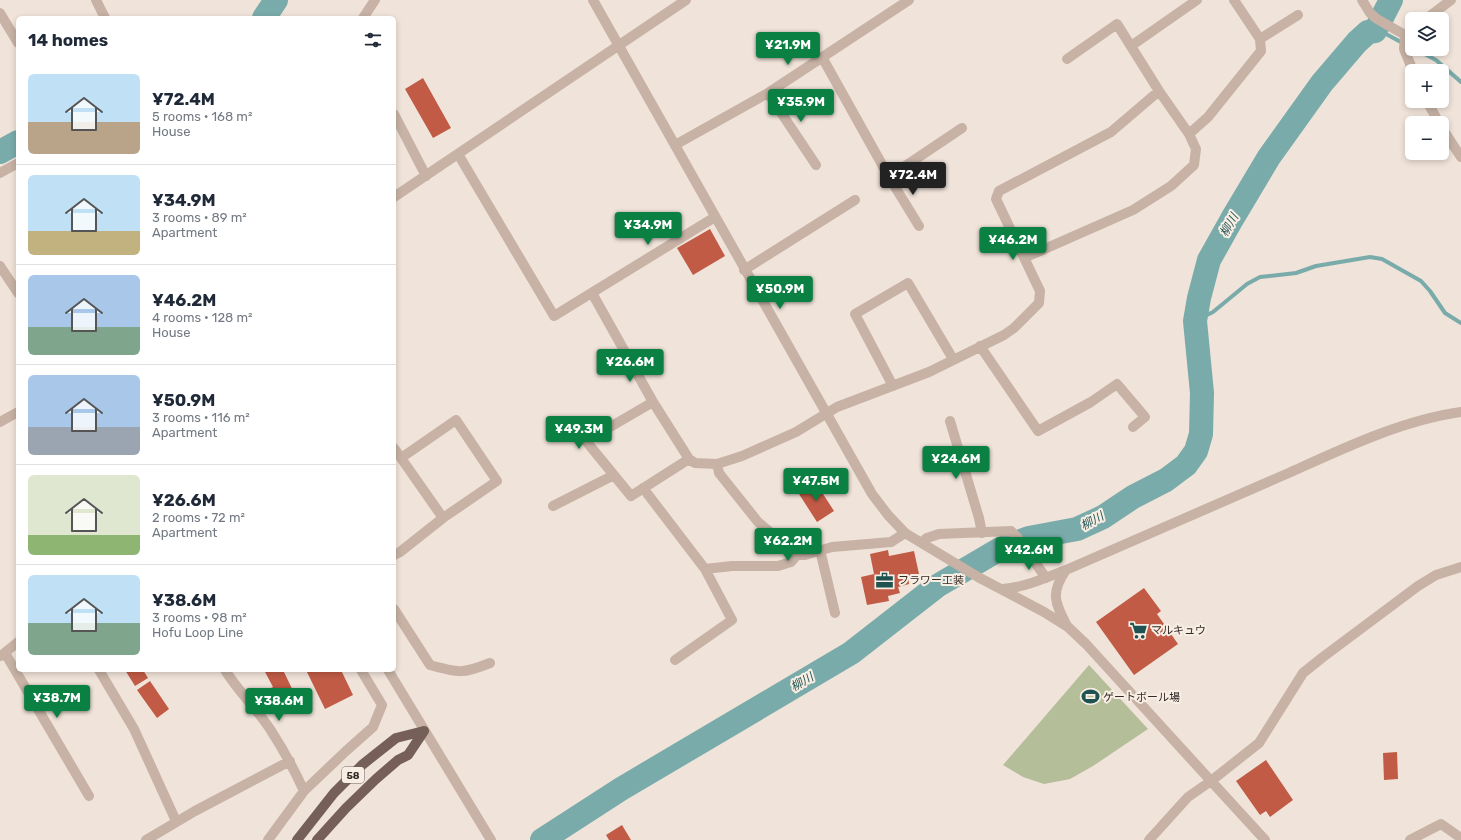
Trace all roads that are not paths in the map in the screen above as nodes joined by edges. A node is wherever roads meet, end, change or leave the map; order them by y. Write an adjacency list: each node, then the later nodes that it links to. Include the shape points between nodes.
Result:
1 (96, 0): 13 (street)
2 (375, 0): 14 (street)
3 (594, 0): 18 (street)
4 (686, 0): 18 (street)
5 (909, 0): 20 (street)
6 (1197, 0): 19 (street)
7 (1234, 0): 16 (street)
8 (1362, 0): 15 (street, via 1377,19)
9 (1451, 0): 10 (street)
10 (1435, 12)
11 (0, 13): 17 (street)
12 (1298, 15): 16 (street)
13 (103, 16)
14 (365, 16)
15 (1405, 33)
16 (1260, 39): 26 (street, via 1261,52 1208,117)
17 (16, 40)
18 (618, 45): 28 (street); 29 (street)
19 (1131, 46): 21 (street, via 1117,24); 22 (street)
20 (822, 57): 23 (street); 35 (street)
21 (1067, 59)
22 (1159, 91): 26 (street); 40 (street, via 1111,132 999,191 996,199)
23 (768, 93): 28 (street); 32 (street)
24 (396, 118): 34 (street)
25 (962, 128): 35 (street)
26 (1189, 134): 40 (street, via 1196,149 1194,165 1171,186 1133,210)
27 (1449, 139): 30 (street)
28 (674, 145): 38 (street)
29 (458, 154): 34 (street); 44 (street, via 554,316)
30 (1461, 157)
31 (16, 164): 33 (street)
32 (816, 165)
33 (0, 173)
34 (426, 176): 36 (street)
35 (889, 177): 39 (street)
36 (396, 197)
37 (855, 200): 42 (street)
38 (715, 217): 42 (street); 44 (street)
39 (918, 226)
40 (1024, 258): 45 (street, via 1040,291 1039,303 1014,328)
41 (0, 266): 43 (street)
42 (744, 270): 51 (street)
43 (16, 290)
44 (592, 293): 48 (street)
45 (980, 346): 46 (street); 54 (street, via 1038,431 1091,402 1117,384 1145,417)
46 (953, 359): 47 (street, via 929,372); 47 (street, via 908,283 856,314)
47 (893, 386): 51 (street)
48 (653, 402): 57 (street); 59 (street, via 586,441)
49 (1461, 412): 71 (street, via 1396,428)
50 (16, 413): 52 (street)
51 (826, 413): 58 (street, via 796,432); 63 (street, via 872,494)
52 (0, 422)
53 (950, 422): 64 (street)
54 (1133, 426)
55 (396, 451): 56 (street)
56 (401, 458): 62 (street); 62 (street, via 456,420 497,480)
57 (689, 459): 58 (street, via 695,463); 60 (street)
58 (717, 464): 68 (street, via 719,473 758,522)
59 (614, 475): 60 (street, via 632,496); 61 (street)
60 (643, 488): 70 (street)
61 (554, 506)
62 (444, 518): 67 (street)
63 (905, 533): 65 (street); 66 (street, via 891,542)
64 (982, 533): 65 (street, via 939,534); 72 (street, via 1011,531)
65 (922, 542): 73 (street, via 978,577)
66 (820, 550): 68 (street); 75 (street)
67 (396, 554)
68 (797, 555): 70 (street, via 791,562 778,566)
69 (1461, 567): 87 (street, via 1436,574 1418,586 1303,673 1259,743)
70 (705, 569): 79 (street, via 732,620)
71 (1066, 570): 72 (street); 76 (street, via 1059,581 1055,597)
72 (1046, 578): 73 (street, via 1017,588)
73 (1003, 589): 76 (street)
74 (396, 611): 80 (street, via 430,665 455,672 473,670)
75 (835, 613)
76 (1068, 627): 87 (street)
77 (16, 644): 78 (street)
78 (2, 654): 89 (street)
79 (675, 660)
80 (490, 663)
81 (100, 672): 90 (street, via 134,729)
82 (226, 672): 86 (street, via 270,728)
83 (362, 672): 88 (street, via 382,705 373,727)
84 (389, 672): 85 (street)
85 (424, 731): 94 (main road, 58, via 396,738 362,765 334,793); 95 (main road, 58, via 408,755 393,765 351,803); 96 (street)
86 (290, 760): 88 (street); 90 (street)
87 (1211, 781): 97 (street, via 1188,797); 98 (street)
88 (304, 791): 93 (street)
89 (89, 796)
90 (176, 821): 92 (street)
91 (1461, 838): 99 (street, via 1441,824)
92 (146, 840)
93 (268, 840)
94 (297, 840)
95 (317, 840)
96 (491, 840)
97 (1150, 840)
98 (1265, 840)
99 (1410, 840)

